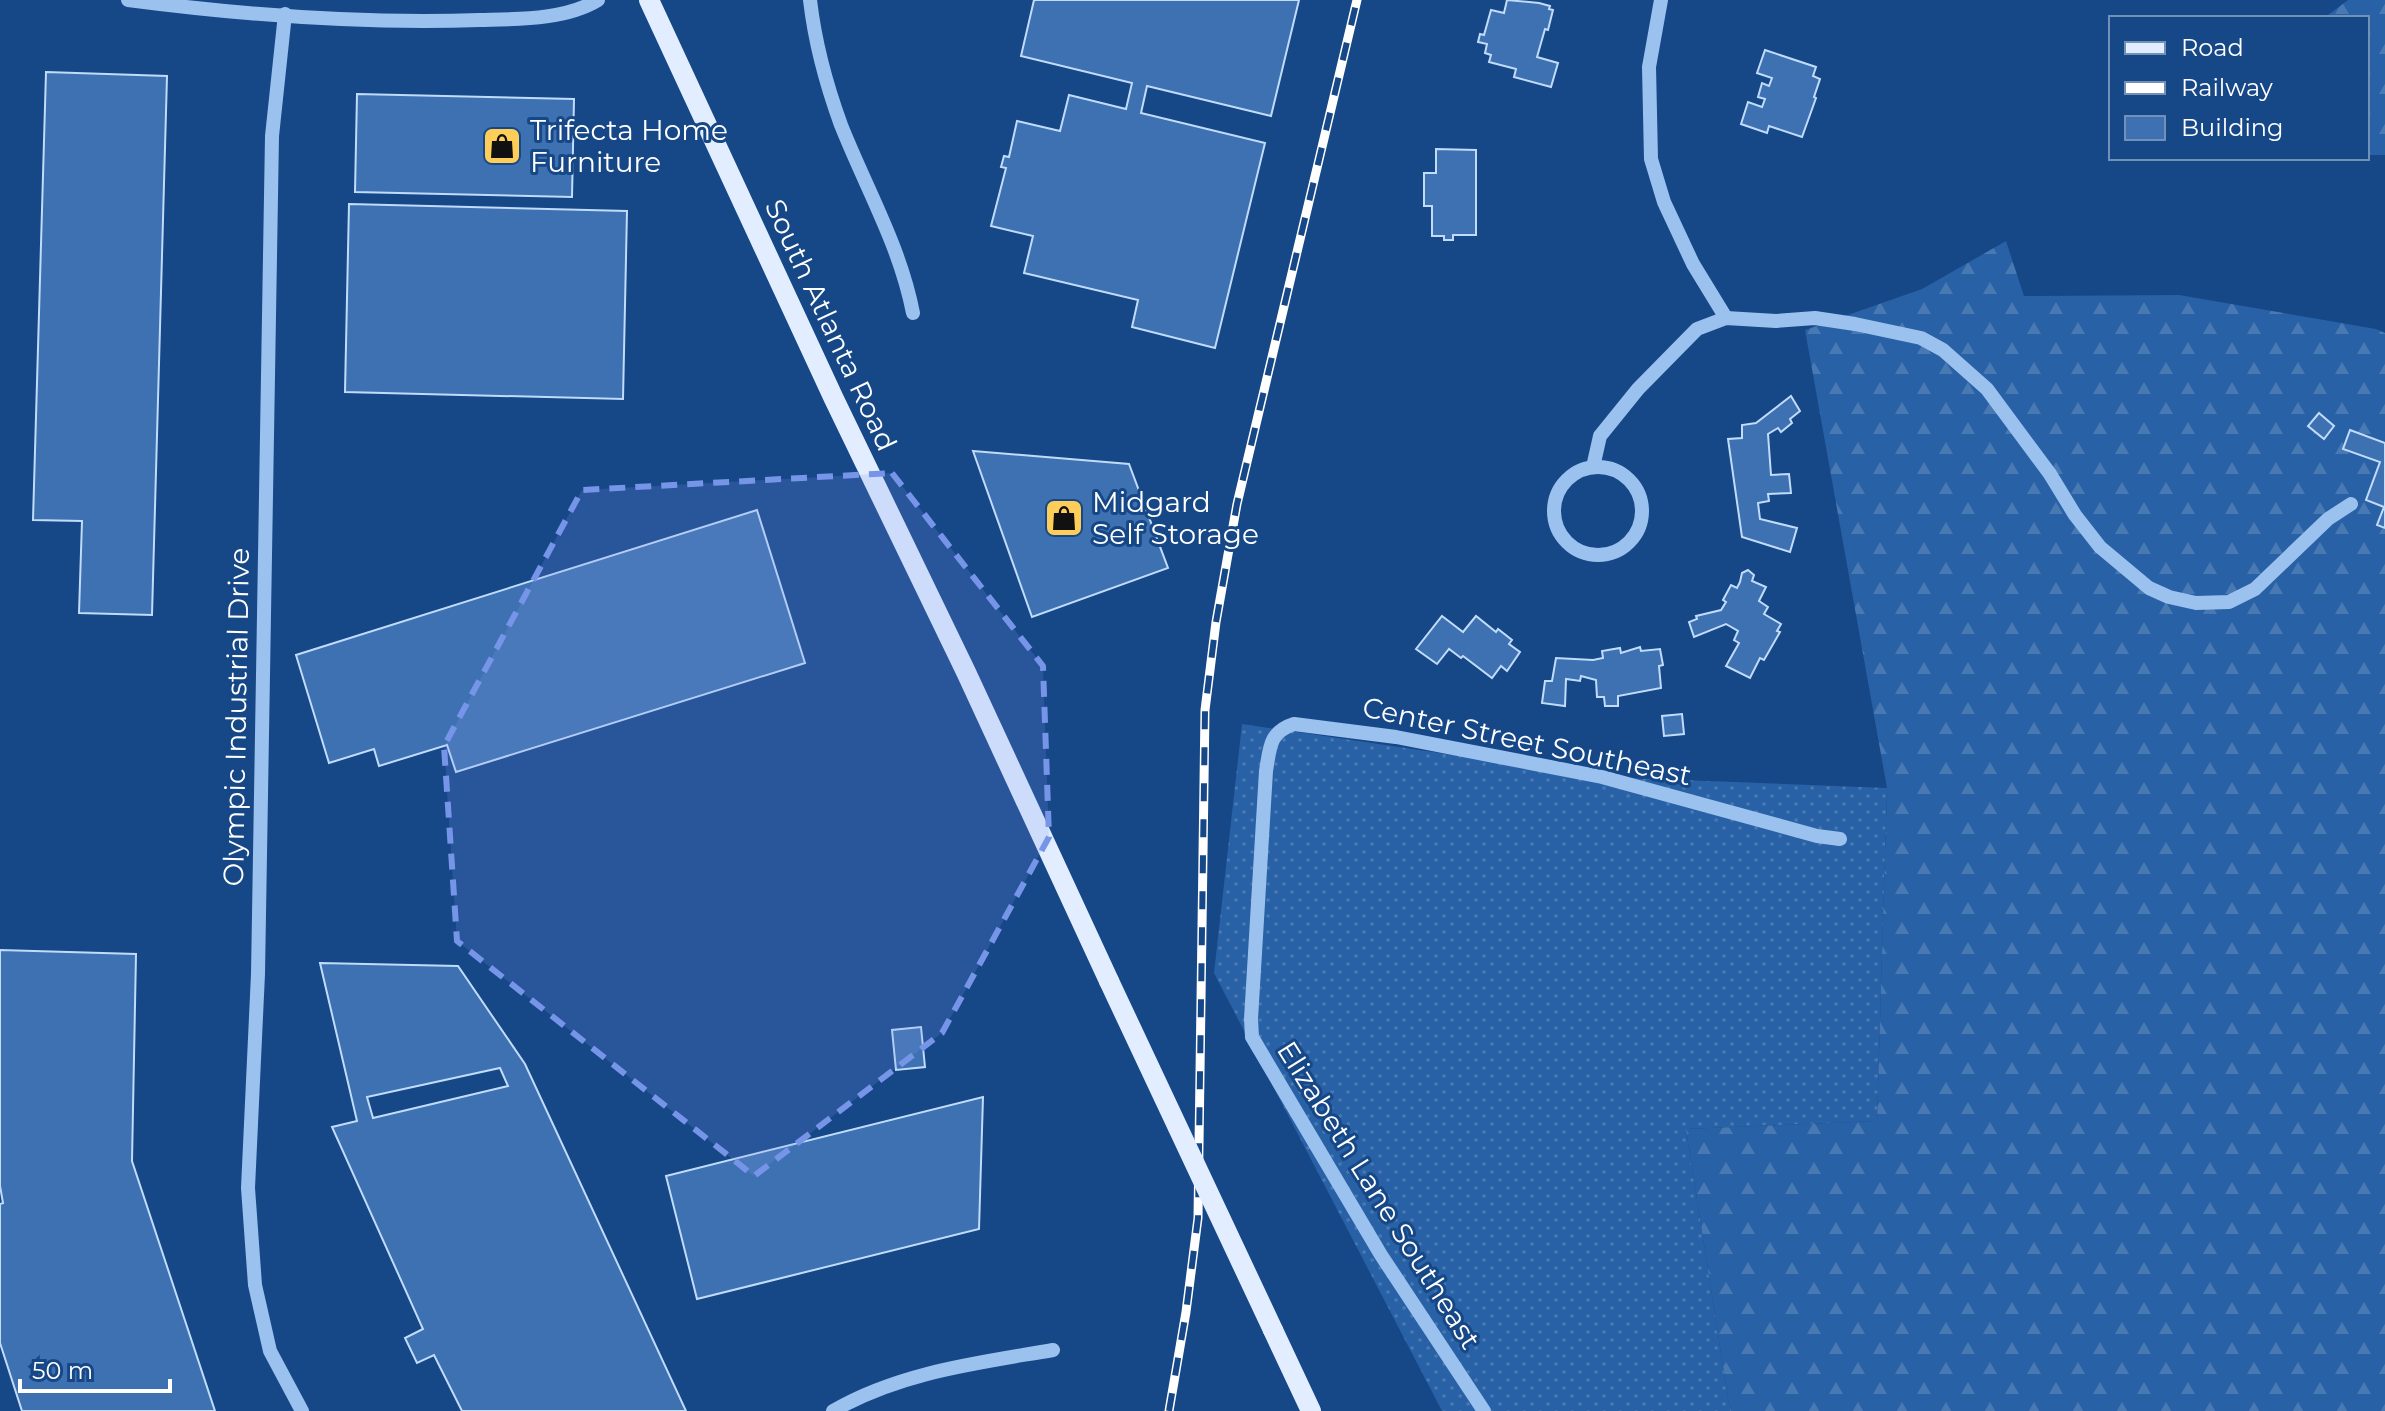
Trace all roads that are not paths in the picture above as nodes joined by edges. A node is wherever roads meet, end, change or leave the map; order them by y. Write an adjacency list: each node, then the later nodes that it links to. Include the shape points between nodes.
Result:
1 (128, 0): 6 (street)
2 (598, 0): 6 (street, via 517,19)
3 (649, 0): 16 (main road, South Atlanta Road, bridge)
4 (810, 0): 7 (street, via 824,75 897,252)
5 (1661, 0): 8 (street, via 1649,67 1651,159 1693,264)
6 (285, 14): 14 (street, Olympic Industrial Drive, via 272,136 258,974 248,1188 255,1285 270,1351)
7 (913, 313)
8 (1726, 318): 9 (street, via 1697,329 1638,389 1600,436); 10 (street, via 1815,318 1921,338 1943,350 1987,389 2100,547 2149,588 2169,597 2229,602 2255,589 2328,519)
9 (1593, 467): 9 (street, via 1563,482 1553,513 1563,539 1578,551 1599,556 1624,547 1643,516 1641,498 1628,478 1608,467)
10 (2351, 504)
11 (1294, 724): 12 (street, Center Street Southeast, via 1396,737 1602,777); 17 (street, Elizabeth Lane Southeast, via 1276,734 1266,771 1252,1037 1381,1255)
12 (1840, 839)
13 (1053, 1350): 15 (street, via 929,1372)
14 (302, 1411)
15 (833, 1411)
16 (1311, 1411)
17 (1484, 1411)

